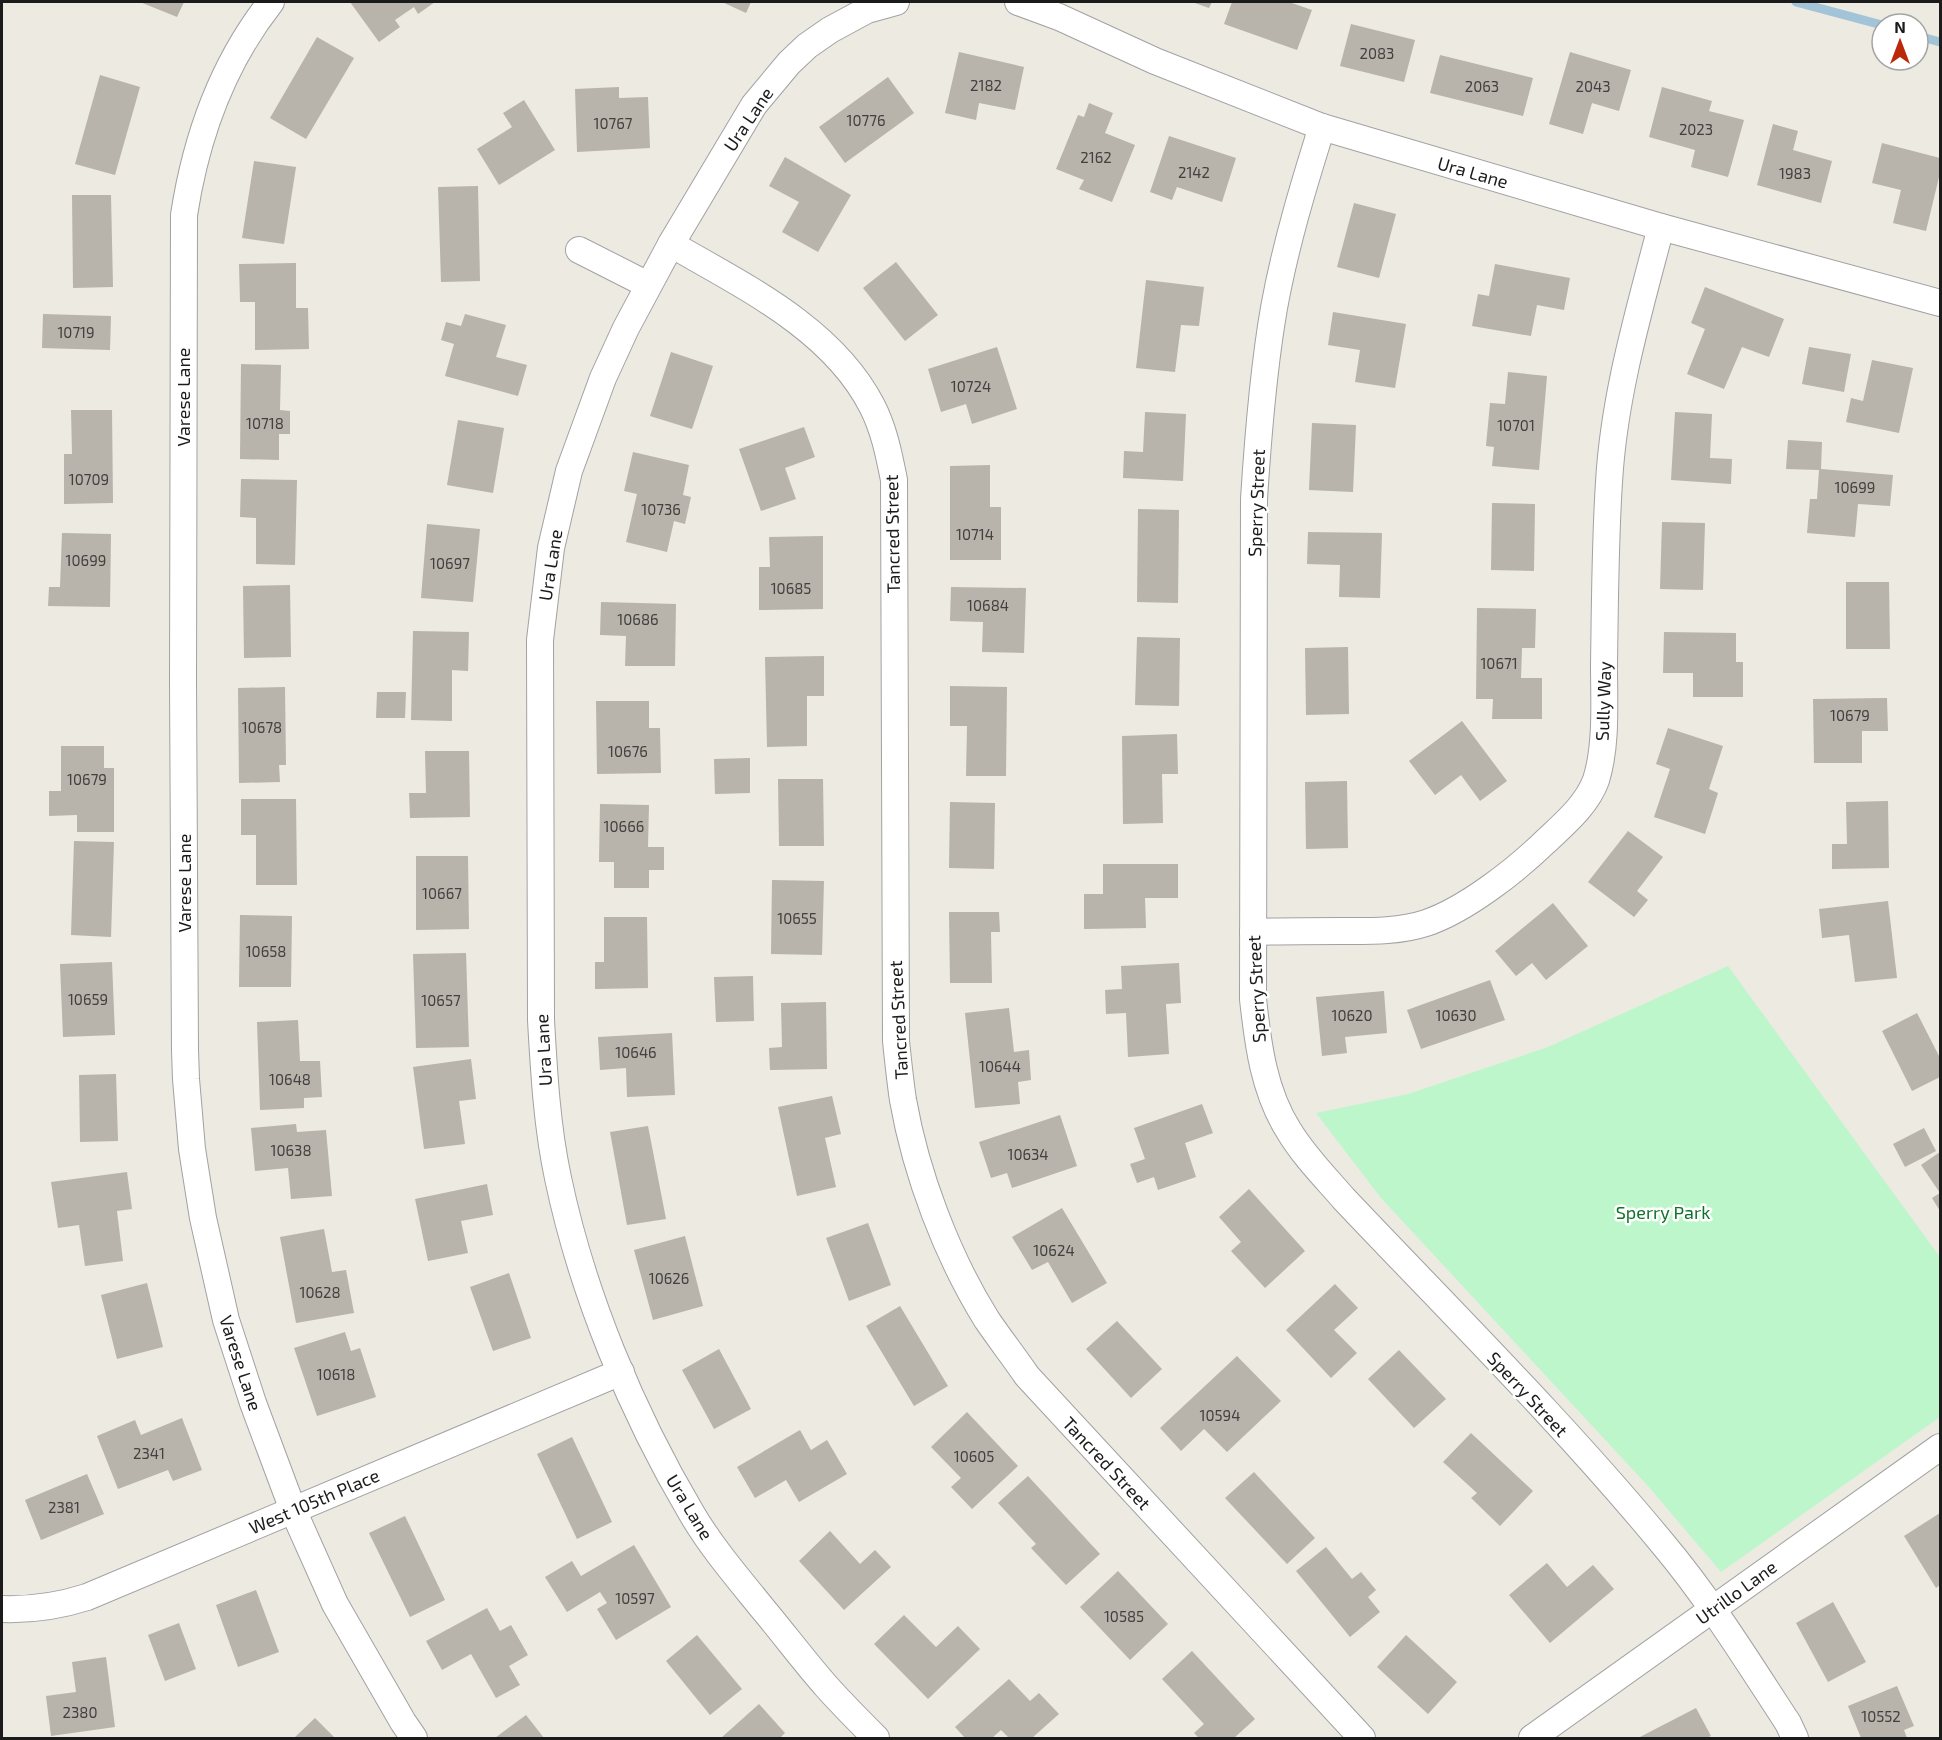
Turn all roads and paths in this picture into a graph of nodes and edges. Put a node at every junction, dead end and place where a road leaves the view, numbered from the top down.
1 (271, 2) edge
2 (896, 2) edge
3 (1018, 2) edge
4 (866, 6) edge
5 (1322, 127) junction
6 (1661, 227) junction
7 (671, 244) junction
8 (579, 250) dead end
9 (648, 285) junction
10 (1941, 303) edge
11 (1253, 932) junction
12 (621, 1372) junction
13 (1941, 1447) edge
14 (293, 1510) junction
15 (2, 1609) edge
16 (1713, 1609) junction
17 (414, 1738) edge
18 (876, 1738) edge
19 (1362, 1738) edge
20 (1533, 1738) edge
21 (1795, 1738) edge

1 - 14 street, Varese Lane
2 - 4 street, Ura Lane
3 - 5 street, Ura Lane
4 - 7 street, Ura Lane
5 - 6 street, Ura Lane
5 - 11 street, Sperry Street
6 - 10 street, Ura Lane
6 - 11 street, Sully Way
7 - 9 street, Ura Lane
7 - 19 street, Tancred Street
8 - 9 street
9 - 12 street, Ura Lane
11 - 16 street, Sperry Street
12 - 14 street, West 105th Place
12 - 18 street, Ura Lane
13 - 16 street, Utrillo Lane
14 - 15 street, West 105th Place
14 - 17 street, Varese Lane
16 - 20 street, Utrillo Lane
16 - 21 street, Sperry Street

